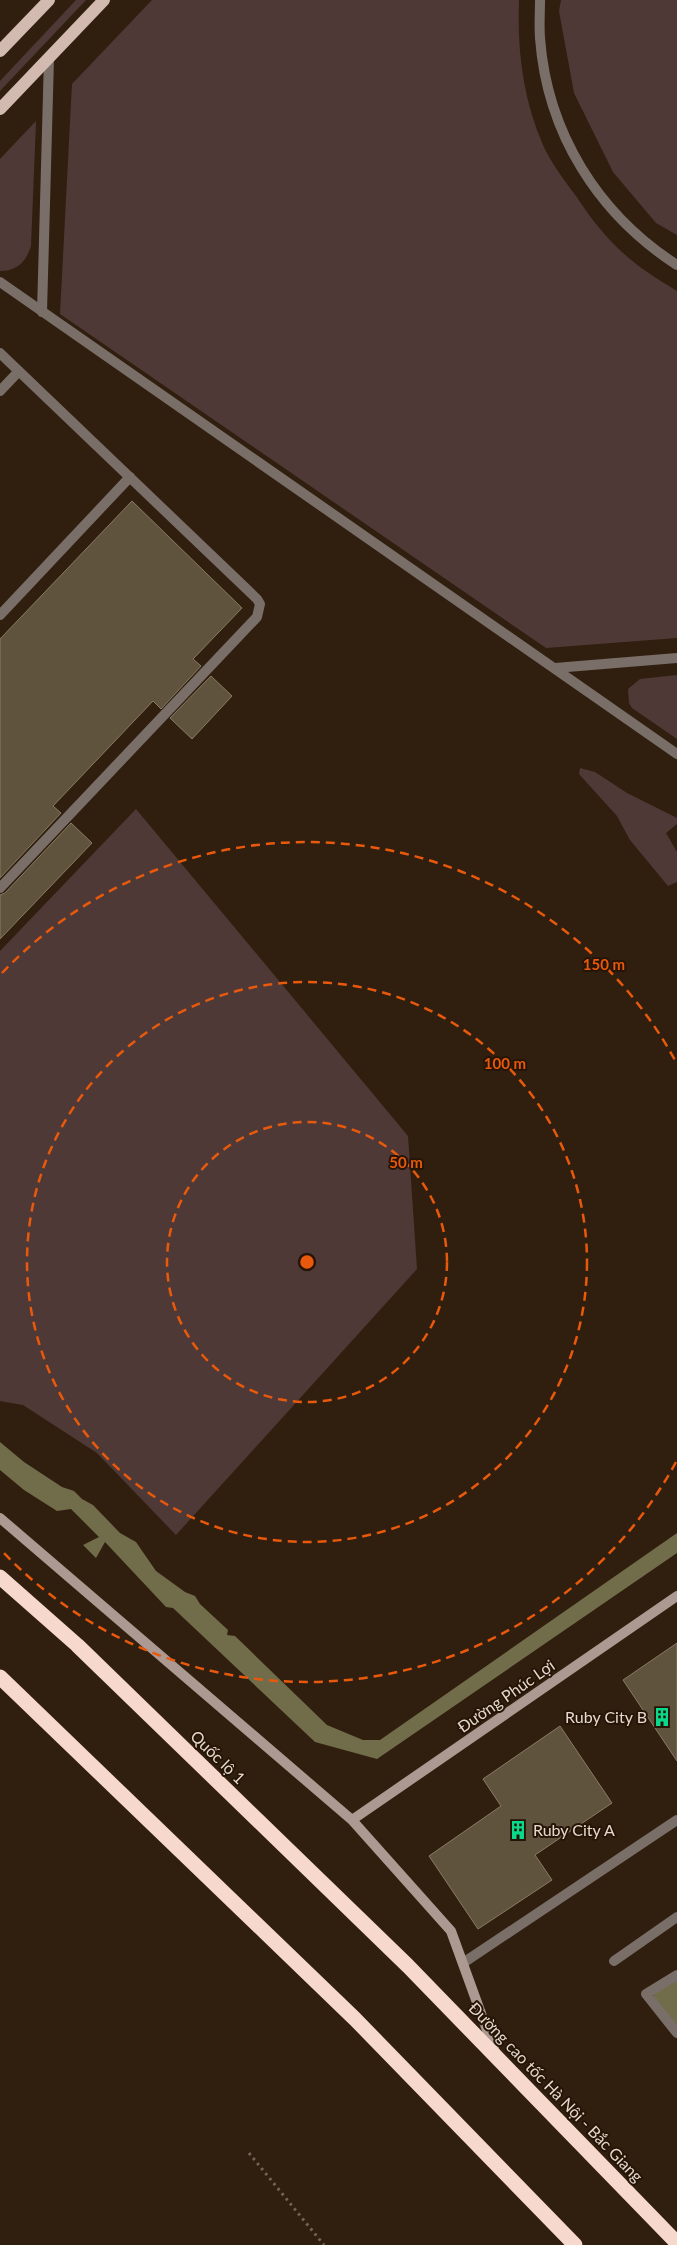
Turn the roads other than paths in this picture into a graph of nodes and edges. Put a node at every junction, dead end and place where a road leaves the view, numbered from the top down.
1 (48, 0) edge
2 (104, 0) edge
3 (540, 0) edge
4 (0, 51) edge
5 (49, 58) junction
6 (0, 109) edge
7 (677, 265) edge
8 (0, 282) edge
9 (42, 312) junction
10 (0, 353) edge
11 (19, 371) junction
12 (0, 391) edge
13 (130, 478) junction
14 (0, 615) edge
15 (677, 658) edge
16 (555, 668) junction
17 (677, 754) edge
18 (0, 888) edge
19 (0, 1518) edge
20 (0, 1577) edge
21 (677, 1596) edge
22 (3, 1682) edge
23 (352, 1820) junction
24 (677, 1820) edge
25 (677, 1917) edge
26 (614, 1961) dead end
27 (463, 1963) junction
28 (408, 1966) joint
29 (677, 1975) edge
30 (677, 2033) edge
31 (497, 2057) junction
32 (677, 2243) edge
33 (575, 2245) edge

1 - 4 main road
2 - 5 main road
3 - 7 street
5 - 6 main road
5 - 9 street
8 - 9 street
9 - 16 street
10 - 11 street
11 - 12 street
11 - 13 street
13 - 14 street
13 - 18 street
15 - 16 street
16 - 17 street
19 - 23 main road
20 - 28 highway, Quốc lộ 1
21 - 23 main road, Đường Phúc Lợi
22 - 33 highway
23 - 27 main road
24 - 27 street
25 - 26 street
27 - 31 main road
28 - 31 highway, Đường cao tốc Hà Nội - Bắc Giang
29 - 30 street
31 - 32 highway, Đường cao tốc Hà Nội - Bắc Giang

